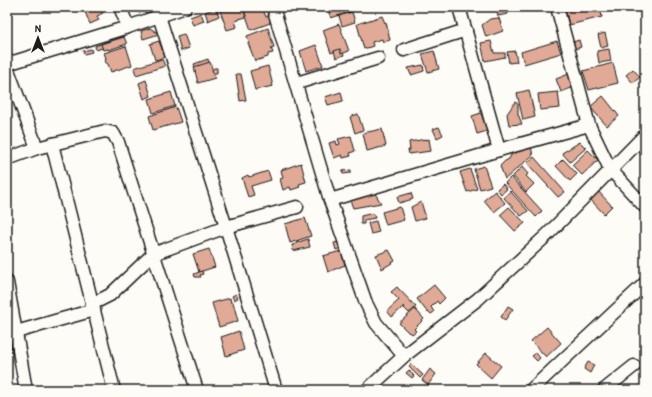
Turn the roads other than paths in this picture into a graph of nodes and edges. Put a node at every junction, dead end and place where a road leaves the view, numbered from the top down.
1 (120, 7) edge
2 (185, 7) edge
3 (273, 7) edge
4 (459, 7) edge
5 (557, 7) edge
6 (159, 16) junction
7 (128, 27) junction
8 (466, 30) junction
9 (404, 50) dead end
10 (378, 58) dead end
11 (8, 62) edge
12 (297, 83) junction
13 (589, 126) junction
14 (645, 135) edge
15 (52, 144) junction
16 (37, 148) junction
17 (499, 150) junction
18 (7, 159) edge
19 (610, 170) junction
20 (330, 200) junction
21 (297, 207) dead end
22 (645, 207) edge
23 (226, 227) junction
24 (153, 254) junction
25 (7, 282) edge
26 (645, 282) edge
27 (93, 307) junction
28 (16, 332) junction
29 (404, 356) junction
30 (634, 366) dead end
31 (26, 390) edge
32 (114, 390) edge
33 (197, 390) edge
34 (276, 390) edge
35 (367, 390) edge
36 (531, 390) edge
37 (604, 390) edge

1 - 7 street
2 - 6 street
3 - 12 street
4 - 8 street
5 - 13 street
6 - 7 street
6 - 23 street
7 - 11 street
8 - 9 street
8 - 17 street
10 - 12 street
11 - 16 street
12 - 20 street
13 - 17 street
13 - 19 street
14 - 19 street
15 - 16 street
15 - 24 street
15 - 27 street
16 - 18 street
17 - 20 street
19 - 22 street
19 - 29 street
20 - 29 street
21 - 23 street
23 - 24 street
23 - 34 street
24 - 27 street
24 - 33 street
25 - 28 street
26 - 36 street
27 - 28 street
27 - 32 street
28 - 31 street
29 - 35 street
30 - 37 street

